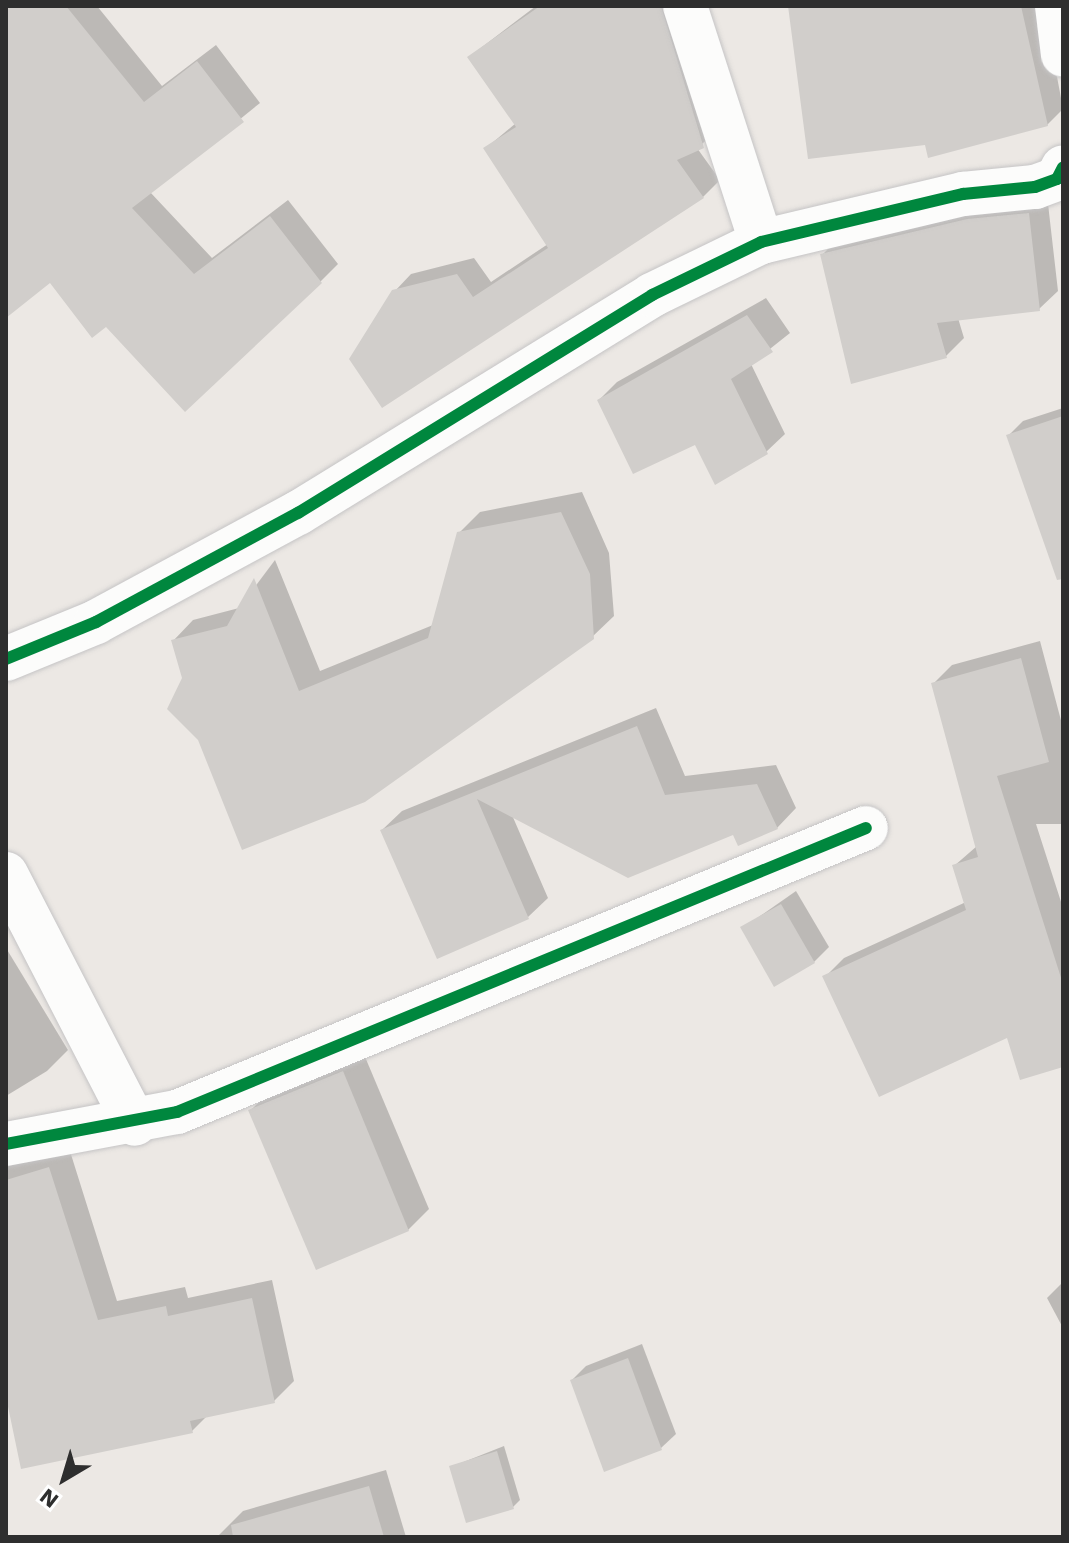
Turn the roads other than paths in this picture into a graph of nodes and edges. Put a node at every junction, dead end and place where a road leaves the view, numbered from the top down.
1 (685, 6) edge
2 (1057, 6) edge
3 (1063, 55) edge
4 (1063, 167) edge
5 (761, 242) junction
6 (6, 659) edge
7 (866, 828) dead end
8 (6, 874) edge
9 (135, 1124) junction
10 (6, 1144) edge

1 - 5 street
2 - 3 street
4 - 5 street
5 - 6 street
7 - 9 street
8 - 9 street
9 - 10 street

